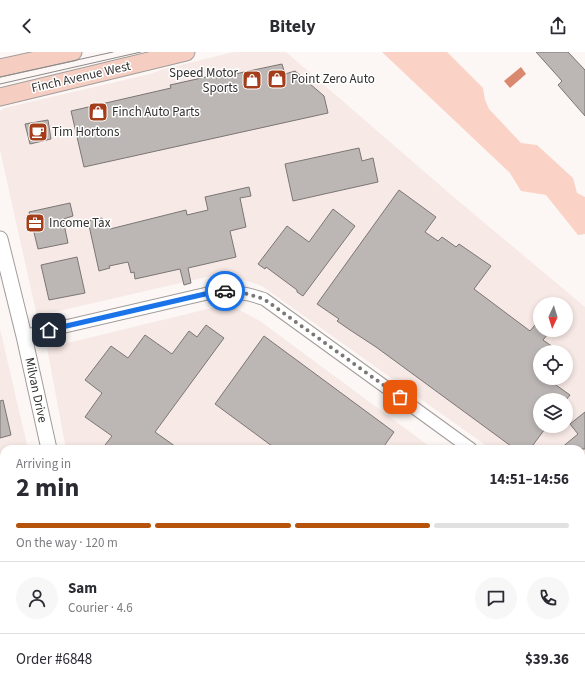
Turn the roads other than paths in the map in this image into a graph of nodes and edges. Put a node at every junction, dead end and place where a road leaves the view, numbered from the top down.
1 (73, 52) edge
2 (186, 52) edge
3 (0, 68) edge
4 (0, 97) edge
5 (0, 238) edge
6 (24, 336) junction
7 (47, 445) edge
8 (465, 445) edge

1 - 3 main road, Finch Avenue West
2 - 4 main road, Finch Avenue West
5 - 6 street, Milvan Drive
6 - 7 street, Milvan Drive
6 - 8 street

